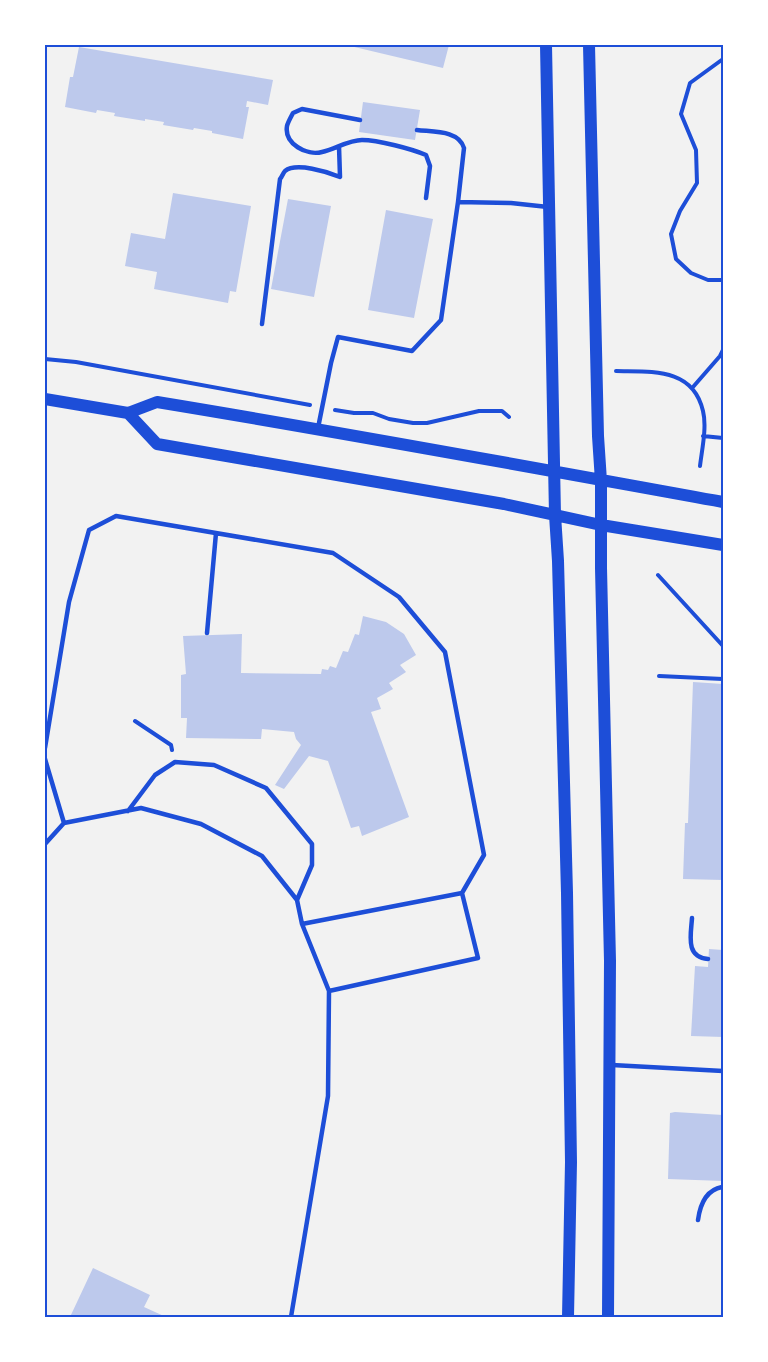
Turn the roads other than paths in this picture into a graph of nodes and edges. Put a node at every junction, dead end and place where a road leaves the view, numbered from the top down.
1 (546, 45) edge
2 (589, 45) edge
3 (360, 120) dead end
4 (417, 130) dead end
5 (339, 146) junction
6 (426, 198) dead end
7 (458, 202) junction
8 (548, 207) junction
9 (262, 324) dead end
10 (45, 399) edge
11 (128, 413) junction
12 (318, 429) junction
13 (555, 471) junction
14 (602, 481) junction
15 (723, 502) edge
16 (555, 515) junction
17 (601, 525) junction
18 (216, 533) junction
19 (723, 545) edge
20 (207, 633) dead end
21 (45, 748) edge
22 (45, 759) edge
23 (128, 811) junction
24 (64, 824) junction
25 (45, 844) edge
26 (462, 893) junction
27 (297, 900) junction
28 (692, 918) dead end
29 (302, 924) junction
30 (708, 959) dead end
31 (329, 991) junction
32 (609, 1065) junction
33 (723, 1071) edge
34 (722, 1187) edge
35 (698, 1220) dead end
36 (291, 1317) edge
37 (568, 1317) edge
38 (608, 1317) edge

1 - 8 main road
2 - 14 main road
3 - 5 lane
4 - 7 lane
5 - 6 lane
5 - 9 lane
7 - 8 lane
7 - 12 lane
8 - 13 main road
10 - 11 main road
11 - 12 main road
11 - 16 main road
12 - 13 main road
13 - 14 main road
13 - 16 main road
14 - 15 main road
14 - 17 main road
16 - 17 main road
16 - 37 main road
17 - 19 main road
17 - 32 main road
18 - 20 lane
18 - 21 lane
18 - 26 lane
22 - 24 lane
23 - 24 lane
23 - 27 lane
23 - 27 lane
24 - 25 lane
26 - 29 lane
26 - 31 lane
27 - 29 lane
28 - 30 lane
29 - 31 lane
31 - 36 lane
32 - 33 lane
32 - 38 main road
34 - 35 lane

